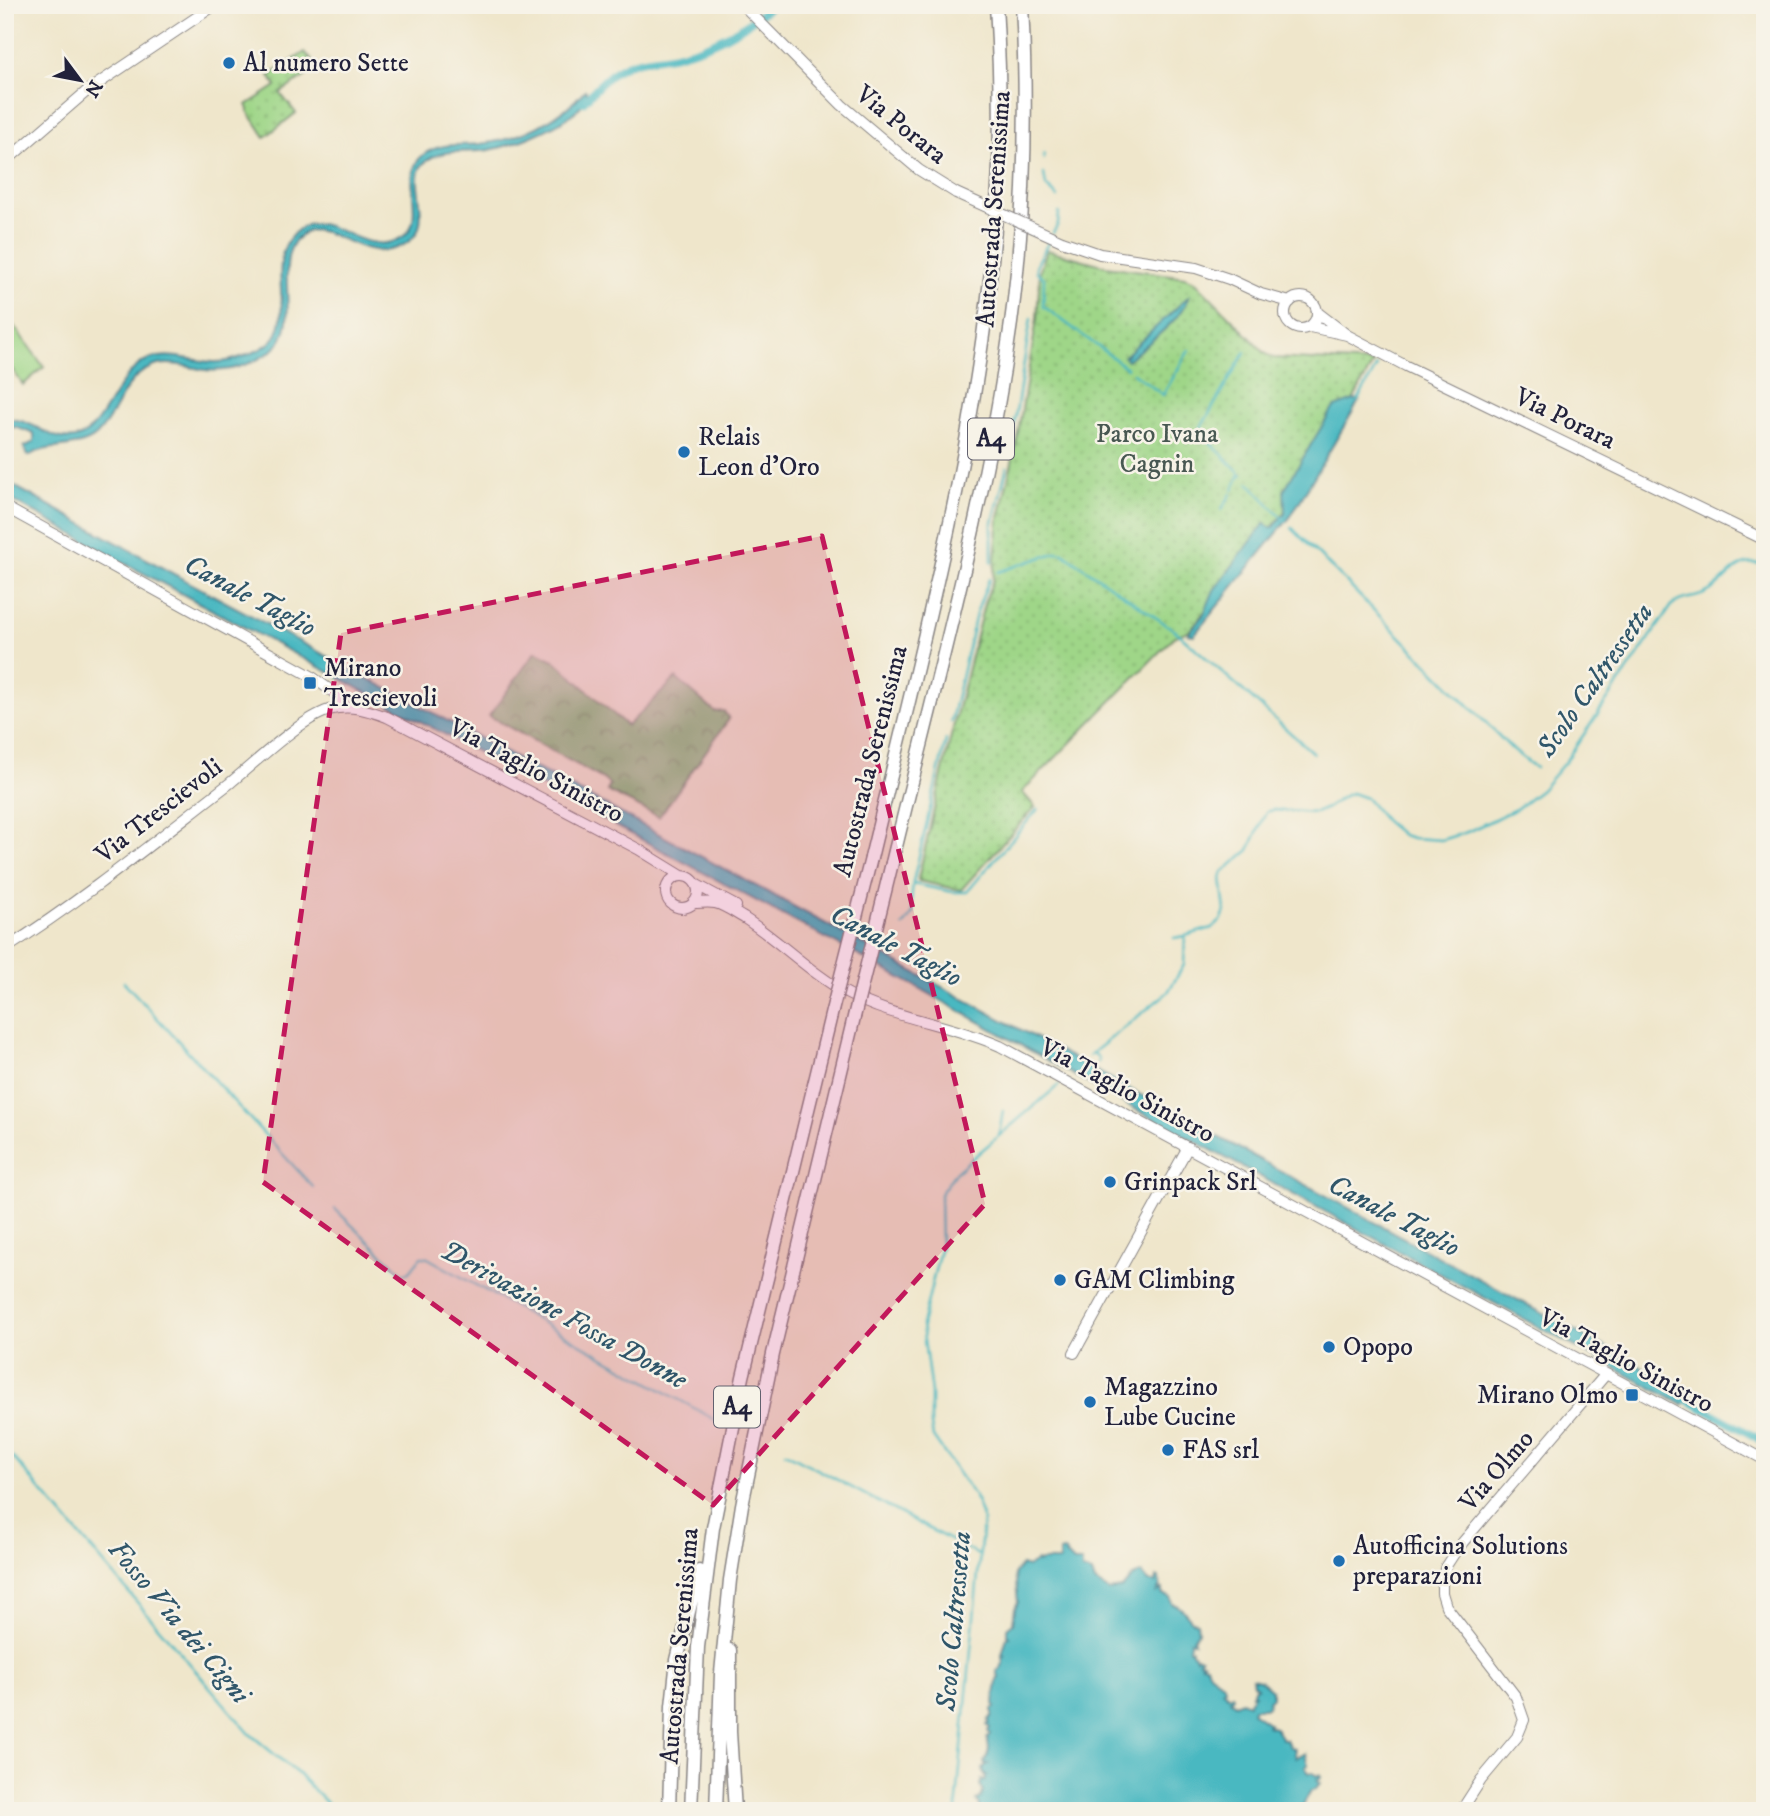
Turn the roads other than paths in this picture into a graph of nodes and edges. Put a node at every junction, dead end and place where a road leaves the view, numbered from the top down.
1 (215, 5) edge
2 (996, 5) edge
3 (1022, 5) edge
4 (744, 6) edge
5 (5, 162) edge
6 (1261, 294) junction
7 (1290, 302) junction
8 (1317, 312) junction
9 (1285, 313) junction
10 (1310, 327) junction
11 (1347, 335) junction
12 (5, 507) edge
13 (1765, 540) edge
14 (339, 708) junction
15 (650, 855) junction
16 (682, 876) junction
17 (697, 885) junction
18 (667, 886) junction
19 (694, 903) junction
20 (763, 930) junction
21 (5, 949) edge
22 (1188, 1147) junction
23 (1074, 1353) dead end
24 (1606, 1374) junction
25 (743, 1377) junction
26 (1765, 1460) edge
27 (742, 1505) junction
28 (669, 1811) edge
29 (691, 1811) edge
30 (716, 1811) edge
31 (735, 1811) edge
32 (1461, 1811) edge

1 - 5 main road
2 - 25 highway, Autostrada Serenissima / A4, bridge
3 - 27 highway, Autostrada Serenissima / A4, bridge
4 - 6 main road, Via Porara, bridge
6 - 7 main road, Via Porara
6 - 9 main road, Via Porara
7 - 8 main road, Via Porara
7 - 9 main road
8 - 10 main road
8 - 11 main road, Via Porara
9 - 10 main road, Via Porara
10 - 11 main road, Via Porara
11 - 13 main road, Via Porara
12 - 14 main road
14 - 15 main road, Via Taglio Sinistro
14 - 21 main road, Via Trescievoli
15 - 16 main road, Via Taglio Sinistro
15 - 18 main road
16 - 17 main road
16 - 18 main road
17 - 19 main road
17 - 20 main road, Via Taglio Sinistro
18 - 19 main road
19 - 20 main road, Via Taglio Sinistro
20 - 22 main road, Via Taglio Sinistro
22 - 23 main road
22 - 24 main road, Via Taglio Sinistro
24 - 26 main road, Via Taglio Sinistro
24 - 32 main road, Via Olmo
25 - 28 highway
25 - 29 highway, Autostrada Serenissima / A4
27 - 30 highway, Autostrada Serenissima / A4
27 - 31 highway

